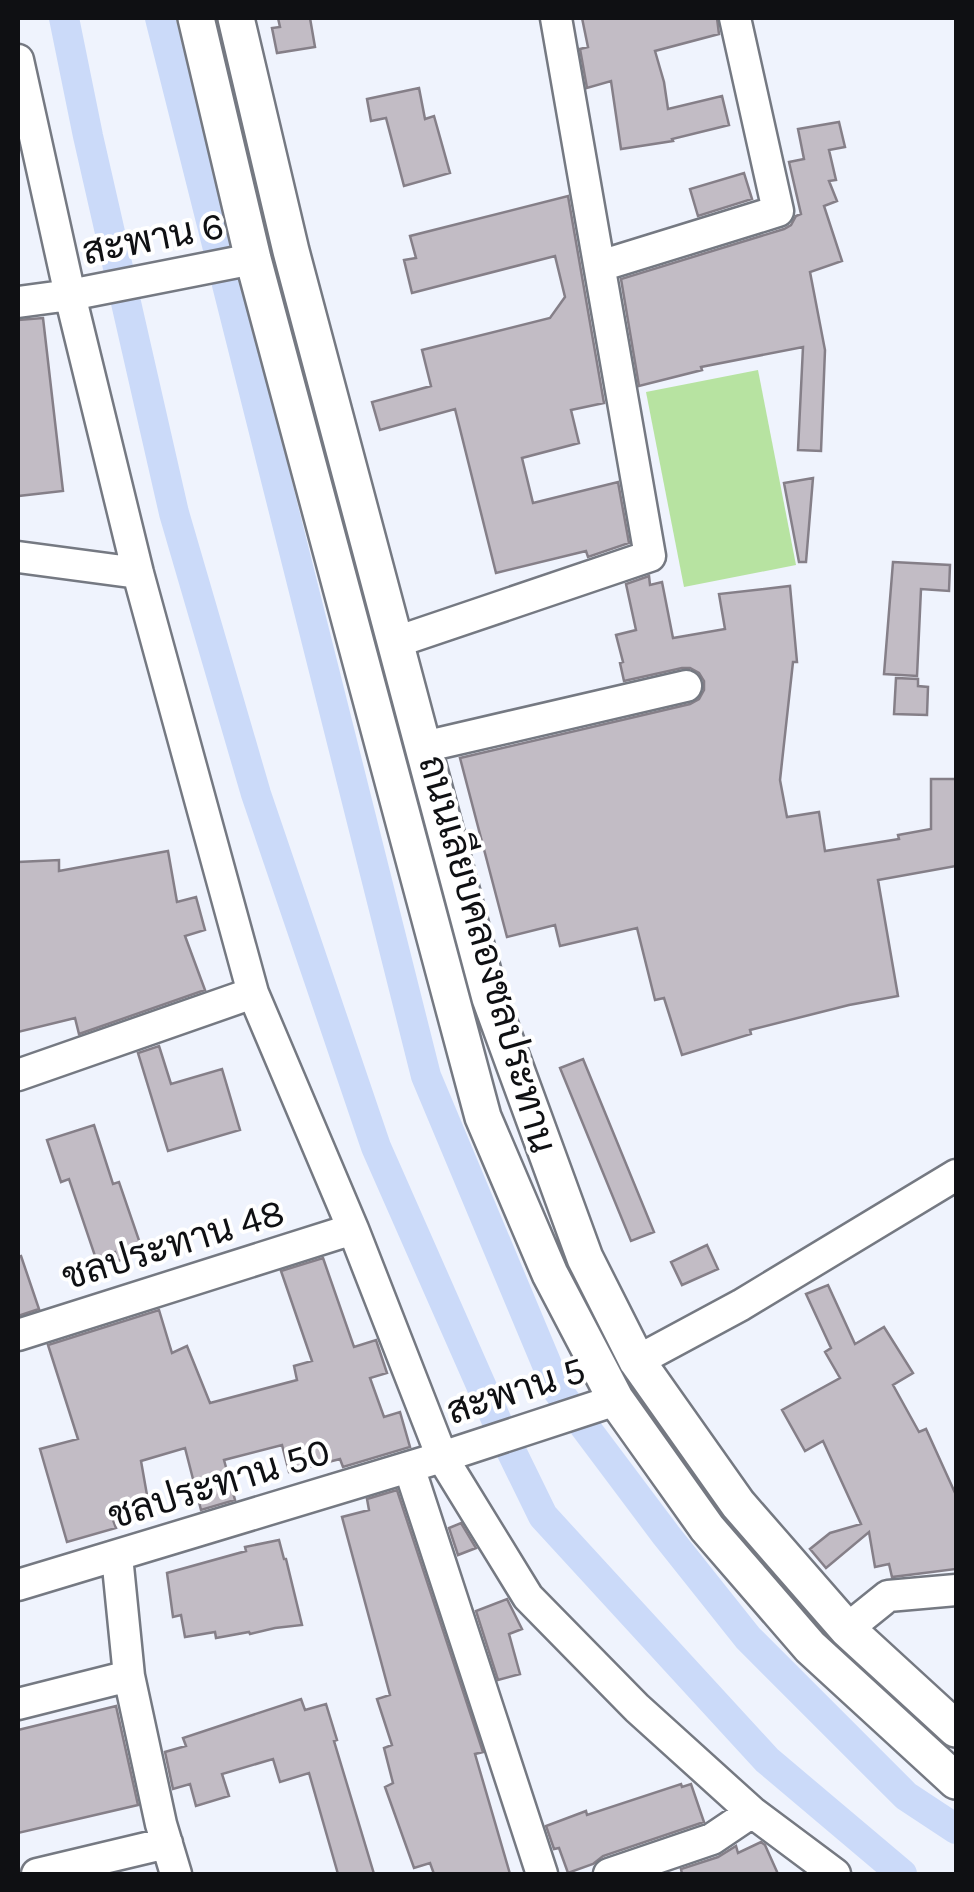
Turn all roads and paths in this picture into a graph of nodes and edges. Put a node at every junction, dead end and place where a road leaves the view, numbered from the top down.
1 (196, 18) edge
2 (236, 18) edge
3 (556, 18) edge
4 (735, 18) edge
5 (18, 60) edge
6 (291, 251) junction
7 (253, 259) junction
8 (600, 266) junction
9 (70, 295) junction
10 (18, 302) edge
11 (18, 557) edge
12 (138, 574) junction
13 (396, 642) junction
14 (686, 686) dead end
15 (423, 747) junction
16 (253, 993) junction
17 (18, 1075) edge
18 (956, 1175) edge
19 (353, 1230) junction
20 (18, 1335) edge
21 (637, 1361) junction
22 (616, 1400) junction
23 (442, 1457) junction
24 (409, 1467) junction
25 (117, 1556) junction
26 (18, 1585) edge
27 (956, 1590) edge
28 (847, 1629) junction
29 (129, 1676) junction
30 (18, 1704) edge
31 (956, 1729) edge
32 (956, 1781) edge
33 (752, 1812) junction
34 (167, 1843) junction
35 (38, 1874) edge
36 (176, 1874) edge
37 (542, 1874) edge
38 (609, 1874) edge
39 (835, 1874) edge

1 - 7 street, ถนนเลียบคลองชลประทาน
2 - 6 street, ถนนเลียบคลองชลประทาน
3 - 8 street
4 - 8 street
5 - 9 street
6 - 7 street
6 - 13 street, ถนนเลียบคลองชลประทาน
7 - 9 street, สะพาน 6
7 - 22 street, ถนนเลียบคลองชลประทาน
8 - 13 street
9 - 10 street, สะพาน 6
9 - 12 street
11 - 12 street
12 - 16 street
13 - 15 street, ถนนเลียบคลองชลประทาน
14 - 15 street
15 - 21 street, ถนนเลียบคลองชลประทาน
16 - 17 street
16 - 19 street
18 - 21 street
19 - 20 street, ชลประทาน 48
19 - 23 street
21 - 28 street, ถนนเลียบคลองชลประทาน
22 - 23 street, สะพาน 5
22 - 32 street, ถนนเลียบคลองชลประทาน
23 - 24 street, ชลประทาน 50
23 - 33 street
24 - 25 street, ชลประทาน 50
24 - 37 street
25 - 26 street, ชลประทาน 50
25 - 29 street
27 - 28 street
28 - 31 street, ถนนเลียบคลองชลประทาน
29 - 30 street
29 - 34 street
33 - 38 street
33 - 39 street
34 - 35 street
34 - 36 street

